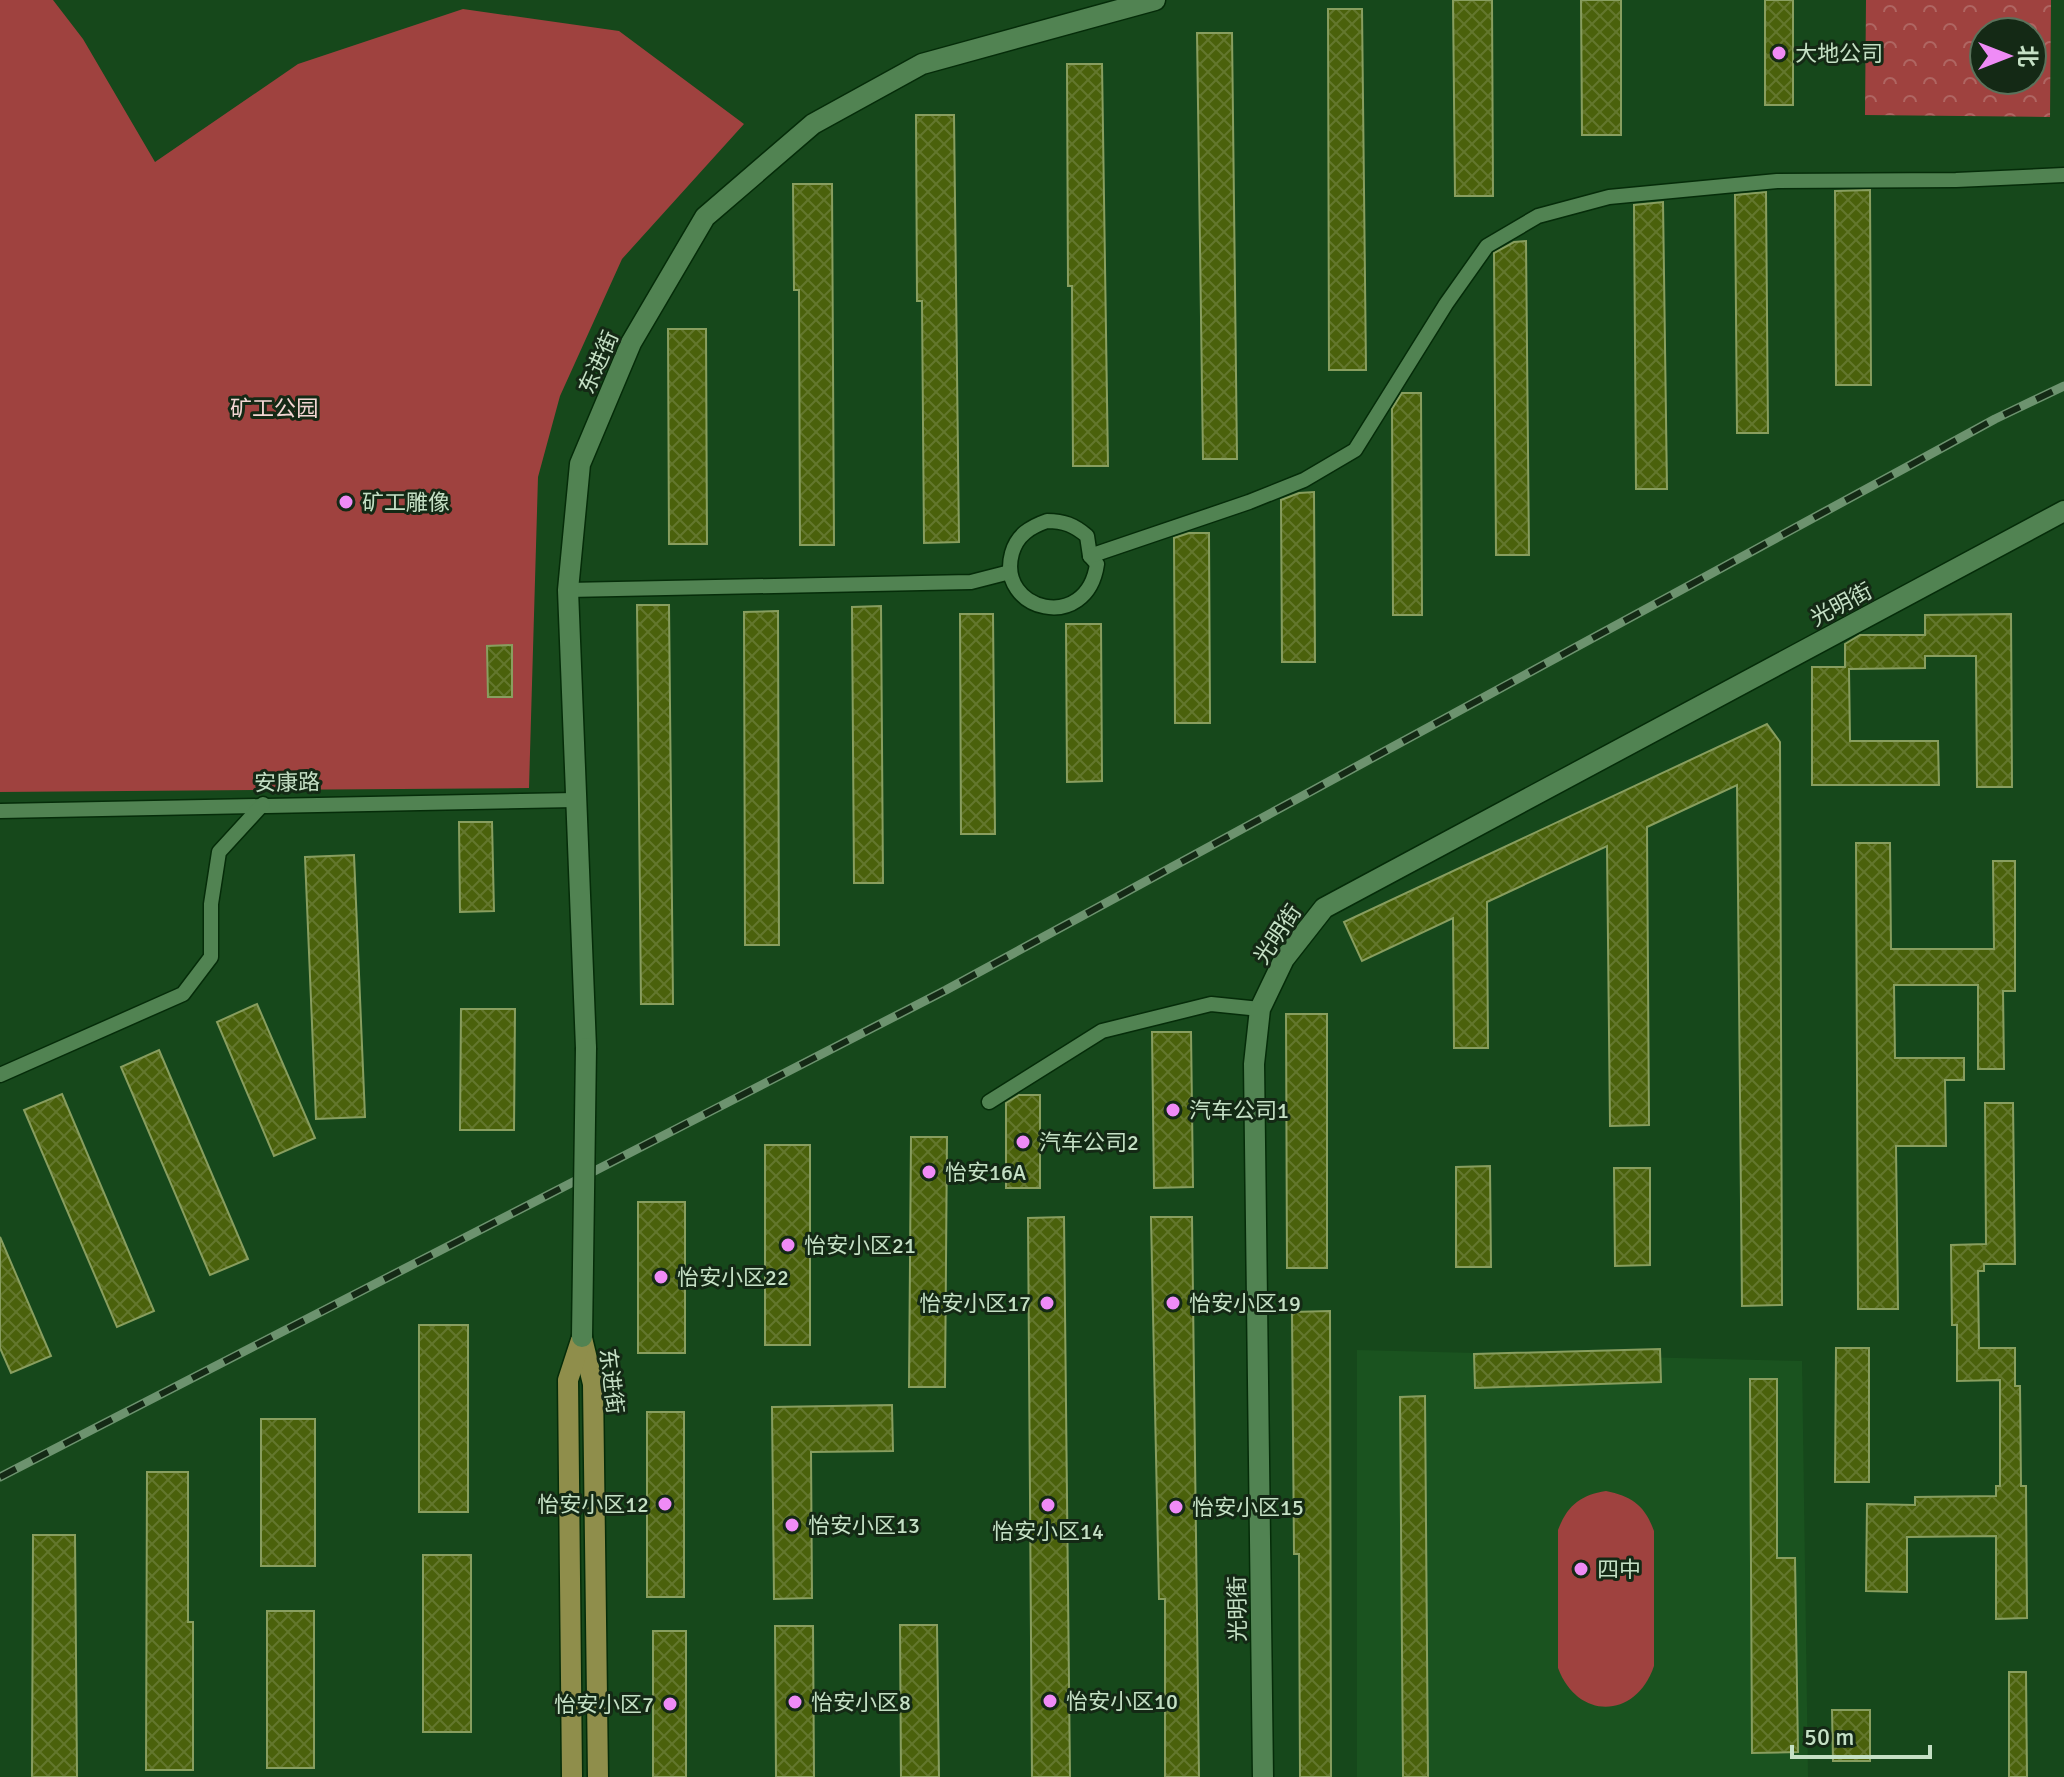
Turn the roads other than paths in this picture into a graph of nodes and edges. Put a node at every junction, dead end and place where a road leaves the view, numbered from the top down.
1 (1155, 0) edge
2 (2064, 175) edge
3 (2064, 511) edge
4 (1090, 556) junction
5 (1010, 572) junction
6 (568, 590) junction
7 (575, 800) junction
8 (263, 804) junction
9 (0, 811) edge
10 (1260, 1009) junction
11 (0, 1075) edge
12 (989, 1102) dead end
13 (582, 1337) junction
14 (572, 1777) edge
15 (598, 1777) edge
16 (1263, 1777) edge

1 - 6 main road, 东进街
2 - 4 street
3 - 10 main road, 光明街
4 - 5 street
4 - 5 street
5 - 6 street
6 - 7 main road, 东进街
7 - 8 street, 安康路
7 - 13 main road, 东进街, bridge
8 - 9 street, 安康路
8 - 11 street
10 - 12 street
10 - 16 main road, 光明街
13 - 14 main road, 东进街
13 - 15 main road, 东进街

